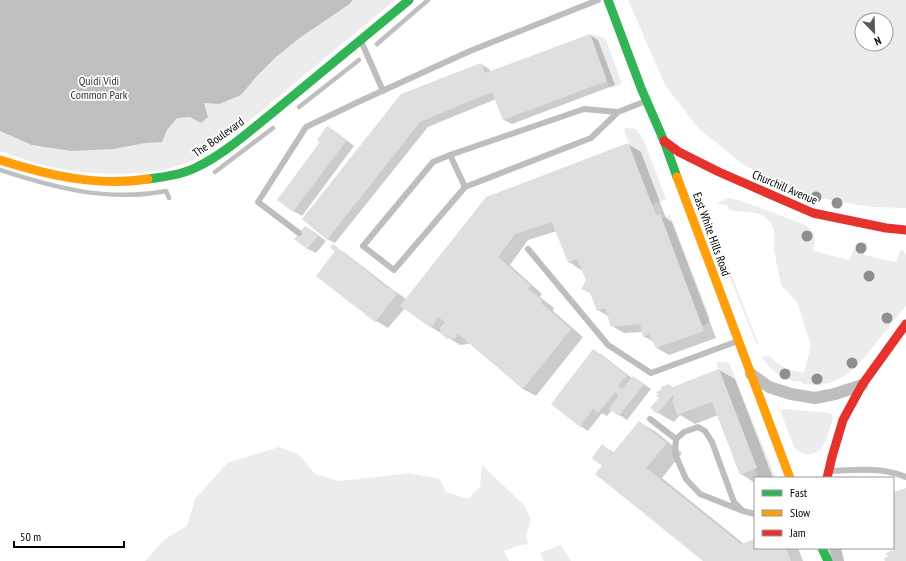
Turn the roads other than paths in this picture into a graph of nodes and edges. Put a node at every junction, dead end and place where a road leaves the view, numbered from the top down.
1 (409, 0) edge
2 (598, 0) edge
3 (608, 0) edge
4 (361, 40) junction
5 (383, 91) junction
6 (647, 101) junction
7 (618, 112) junction
8 (664, 141) junction
9 (450, 155) junction
10 (0, 160) edge
11 (465, 187) junction
12 (886, 228) junction
13 (906, 230) edge
14 (299, 233) dead end
15 (906, 238) edge
16 (528, 249) dead end
17 (906, 324) edge
18 (738, 341) junction
19 (751, 374) junction
20 (862, 385) junction
21 (650, 419) dead end
22 (676, 439) junction
23 (828, 474) edge
24 (790, 477) edge
25 (906, 477) edge
26 (743, 511) junction
27 (754, 514) edge
28 (823, 549) edge
29 (835, 549) edge
30 (829, 561) edge

1 - 4 street, The Boulevard
2 - 5 lane
3 - 6 street, East White Hills Road
4 - 5 lane
4 - 10 street, The Boulevard
5 - 14 lane
6 - 7 lane
6 - 8 street, East White Hills Road
7 - 9 lane
7 - 11 lane
8 - 12 street, Churchill Avenue
8 - 18 street, East White Hills Road
9 - 11 lane
9 - 11 lane
12 - 13 street, Churchill Avenue
12 - 15 street
16 - 18 lane
17 - 20 street
18 - 19 street, East White Hills Road
19 - 20 street
19 - 24 street, East White Hills Road
20 - 23 street
21 - 22 lane
22 - 26 lane
22 - 26 lane
23 - 25 lane
26 - 27 lane
28 - 30 street
29 - 30 street

